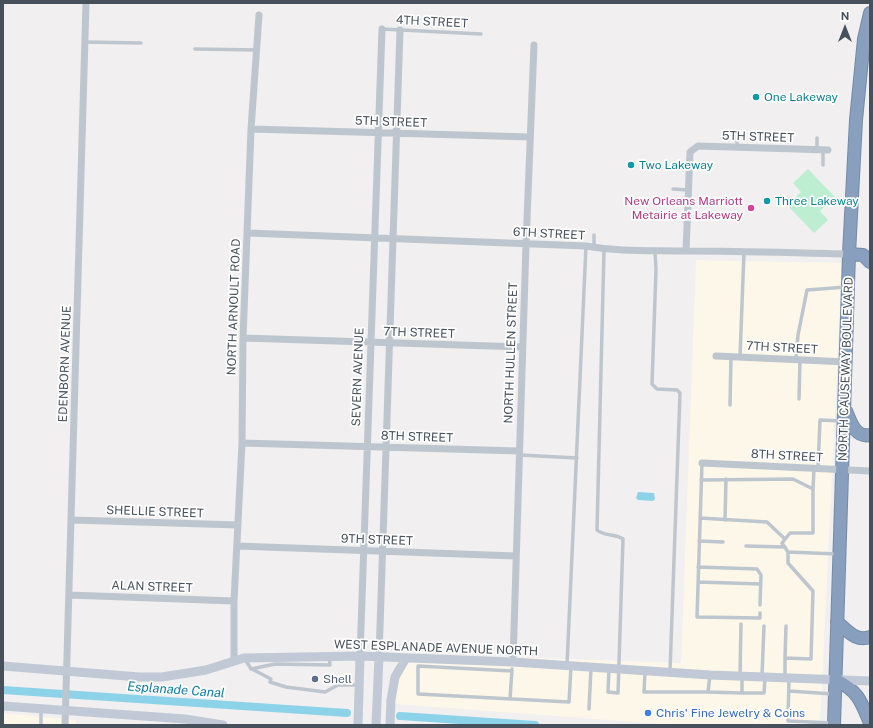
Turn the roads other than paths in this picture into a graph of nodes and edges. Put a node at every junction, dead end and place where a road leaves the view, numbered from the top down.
1 (86, 3) edge
2 (870, 13) edge
3 (259, 15) dead end
4 (382, 29) joint
5 (400, 30) junction
6 (481, 34) dead end
7 (85, 42) junction
8 (141, 43) dead end
9 (534, 45) dead end
10 (195, 50) dead end
11 (257, 50) junction
12 (251, 129) junction
13 (737, 131) dead end
14 (378, 133) junction
15 (397, 134) junction
16 (530, 137) junction
17 (817, 138) dead end
18 (737, 147) junction
19 (822, 150) junction
20 (823, 165) dead end
21 (673, 189) dead end
22 (688, 190) junction
23 (248, 233) junction
24 (594, 235) dead end
25 (375, 238) junction
26 (393, 239) junction
27 (526, 244) junction
28 (586, 246) junction
29 (594, 248) junction
30 (604, 250) junction
31 (686, 251) junction
32 (654, 252) junction
33 (744, 252) junction
34 (849, 254) junction
35 (870, 262) edge
36 (849, 287) junction
37 (243, 338) junction
38 (371, 342) junction
39 (389, 343) junction
40 (522, 347) junction
41 (716, 356) dead end
42 (731, 356) junction
43 (740, 357) junction
44 (798, 359) junction
45 (847, 362) junction
46 (799, 399) dead end
47 (730, 405) dead end
48 (845, 408) junction
49 (844, 421) junction
50 (870, 435) edge
51 (242, 443) junction
52 (368, 446) junction
53 (386, 447) junction
54 (519, 453) junction
55 (577, 458) junction
56 (702, 463) joint
57 (816, 469) junction
58 (843, 470) junction
59 (870, 472) edge
60 (726, 478) junction
61 (701, 480) junction
62 (813, 489) junction
63 (700, 518) junction
64 (72, 520) junction
65 (725, 520) junction
66 (238, 526) junction
67 (785, 539) junction
68 (699, 541) junction
69 (724, 542) dead end
70 (237, 546) junction
71 (746, 546) dead end
72 (785, 547) junction
73 (364, 551) junction
74 (382, 552) junction
75 (788, 552) junction
76 (839, 554) junction
77 (516, 556) junction
78 (698, 567) junction
79 (698, 582) junction
80 (761, 584) junction
81 (69, 595) junction
82 (234, 601) junction
83 (760, 605) dead end
84 (760, 613) dead end
85 (837, 622) junction
86 (741, 624) dead end
87 (764, 626) dead end
88 (786, 626) dead end
89 (870, 637) edge
90 (360, 656) junction
91 (379, 657) junction
92 (244, 658) junction
93 (406, 658) junction
94 (786, 658) junction
95 (234, 660) junction
96 (275, 660) junction
97 (462, 664) junction
98 (3, 666) edge
99 (513, 666) junction
100 (569, 666) junction
101 (591, 667) junction
102 (609, 668) junction
103 (252, 669) junction
104 (620, 669) junction
105 (645, 671) junction
106 (670, 672) junction
107 (68, 675) junction
108 (710, 675) junction
109 (741, 676) junction
110 (763, 677) junction
111 (787, 678) junction
112 (836, 680) junction
113 (870, 681) edge
114 (359, 686) junction
115 (789, 691) junction
116 (708, 692) junction
117 (742, 693) junction
118 (835, 694) junction
119 (510, 699) junction
120 (3, 706) edge
121 (41, 709) junction
122 (588, 709) dead end
123 (66, 711) junction
124 (870, 723) edge
125 (834, 724) edge
126 (41, 725) edge
127 (65, 725) edge
128 (224, 725) edge
129 (358, 725) edge
130 (376, 725) edge
131 (390, 725) edge

1 - 7 street, EDENBORN AVENUE
2 - 34 highway, NORTH CAUSEWAY BOULEVARD
3 - 11 street, NORTH ARNOULT ROAD
4 - 5 lane, 4TH STREET
4 - 14 street, SEVERN AVENUE
5 - 6 lane, 4TH STREET
5 - 15 street
7 - 8 lane
7 - 64 street, EDENBORN AVENUE
9 - 16 street, NORTH HULLEN STREET
10 - 11 lane
11 - 12 street, NORTH ARNOULT ROAD
12 - 14 street, 5TH STREET
12 - 23 street, NORTH ARNOULT ROAD
13 - 18 lane
14 - 15 street, 5TH STREET
14 - 25 street, SEVERN AVENUE
15 - 16 street, 5TH STREET
15 - 26 street
16 - 27 street, NORTH HULLEN STREET
17 - 19 lane
18 - 19 street, 5TH STREET
18 - 22 street, 5TH STREET
19 - 20 lane
21 - 22 lane
22 - 31 street
23 - 25 street, 6TH STREET
23 - 37 street, NORTH ARNOULT ROAD
24 - 29 lane
25 - 26 street, 6TH STREET
25 - 38 street, SEVERN AVENUE
26 - 27 street, 6TH STREET
26 - 39 street
27 - 28 street, 6TH STREET
27 - 40 street, NORTH HULLEN STREET
28 - 29 street, 6TH STREET
28 - 55 lane
29 - 30 street, 6TH STREET
30 - 32 street, 6TH STREET
30 - 104 lane
31 - 32 street, 6TH STREET
31 - 33 street, 6TH STREET
32 - 106 lane
33 - 34 street, 6TH STREET
33 - 43 lane
34 - 35 highway
34 - 36 highway, NORTH CAUSEWAY BOULEVARD
36 - 44 lane
36 - 45 highway, NORTH CAUSEWAY BOULEVARD
37 - 38 street, 7TH STREET
37 - 51 street, NORTH ARNOULT ROAD
38 - 39 street, 7TH STREET
38 - 52 street, SEVERN AVENUE
39 - 40 street, 7TH STREET
39 - 53 street
40 - 54 street, NORTH HULLEN STREET
41 - 42 street, 7TH STREET
42 - 43 street, 7TH STREET
42 - 47 lane
43 - 44 street, 7TH STREET
44 - 45 street, 7TH STREET
44 - 46 lane
45 - 48 highway, NORTH CAUSEWAY BOULEVARD
48 - 49 highway, NORTH CAUSEWAY BOULEVARD
48 - 50 highway
49 - 57 lane
49 - 58 highway, NORTH CAUSEWAY BOULEVARD
51 - 52 street, 8TH STREET
51 - 66 street, NORTH ARNOULT ROAD
52 - 53 street, 8TH STREET
52 - 73 street, SEVERN AVENUE
53 - 54 street, 8TH STREET
53 - 74 street
54 - 55 lane
54 - 77 street, NORTH HULLEN STREET
55 - 100 lane
56 - 57 street, 8TH STREET
56 - 61 lane
57 - 58 street, 8TH STREET
57 - 62 lane
58 - 59 street, 8TH STREET
58 - 76 highway, NORTH CAUSEWAY BOULEVARD
60 - 61 lane
60 - 62 lane
60 - 65 lane
61 - 63 lane
62 - 67 lane
63 - 65 lane
63 - 68 lane
64 - 66 street, SHELLIE STREET
64 - 81 street, EDENBORN AVENUE
65 - 67 lane
66 - 70 street, NORTH ARNOULT ROAD
67 - 72 lane
68 - 69 lane
68 - 78 lane
70 - 73 street, 9TH STREET
70 - 82 street, NORTH ARNOULT ROAD
71 - 72 lane
72 - 75 lane
73 - 74 street, 9TH STREET
73 - 90 street, SEVERN AVENUE
74 - 77 street, 9TH STREET
74 - 91 street
75 - 76 lane
75 - 94 lane
76 - 85 highway, NORTH CAUSEWAY BOULEVARD
77 - 99 street, NORTH HULLEN STREET
78 - 79 lane
78 - 80 lane
79 - 80 lane
79 - 84 lane
80 - 83 lane
81 - 82 street, ALAN STREET
81 - 107 street, EDENBORN AVENUE
82 - 95 street, NORTH ARNOULT ROAD
85 - 89 highway
85 - 112 highway, NORTH CAUSEWAY BOULEVARD
86 - 109 lane
87 - 110 lane
88 - 94 lane
90 - 91 main road, WEST ESPLANADE AVENUE NORTH
90 - 96 main road, WEST ESPLANADE AVENUE NORTH
90 - 114 main road, SEVERN AVENUE
91 - 93 main road, WEST ESPLANADE AVENUE NORTH
91 - 130 main road
92 - 95 main road, WEST ESPLANADE AVENUE NORTH
92 - 96 main road, WEST ESPLANADE AVENUE NORTH
92 - 103 lane
93 - 97 main road, WEST ESPLANADE AVENUE NORTH
93 - 131 main road
94 - 111 lane
95 - 107 main road, WEST ESPLANADE AVENUE NORTH
96 - 103 lane
97 - 99 main road, WEST ESPLANADE AVENUE NORTH
97 - 119 lane
98 - 107 main road, WEST ESPLANADE AVENUE NORTH
99 - 100 main road, WEST ESPLANADE AVENUE NORTH
99 - 119 lane
100 - 101 main road, WEST ESPLANADE AVENUE NORTH
100 - 119 lane
101 - 102 main road, WEST ESPLANADE AVENUE NORTH
101 - 122 lane
102 - 104 main road, WEST ESPLANADE AVENUE NORTH
102 - 104 lane
103 - 114 lane
104 - 105 main road, WEST ESPLANADE AVENUE NORTH
105 - 106 main road, WEST ESPLANADE AVENUE NORTH
105 - 116 lane
106 - 108 main road, WEST ESPLANADE AVENUE NORTH
107 - 123 street, EDENBORN AVENUE
108 - 109 main road, WEST ESPLANADE AVENUE NORTH
108 - 116 lane
109 - 110 main road, WEST ESPLANADE AVENUE NORTH
109 - 117 lane
110 - 111 main road, WEST ESPLANADE AVENUE NORTH
110 - 117 lane
111 - 112 main road, WEST ESPLANADE AVENUE NORTH
111 - 115 lane
112 - 113 main road, WEST ESPLANADE AVENUE NORTH
112 - 118 highway, NORTH CAUSEWAY BOULEVARD
112 - 124 highway
114 - 129 main road, SEVERN AVENUE
115 - 118 lane
115 - 125 lane
116 - 117 lane
118 - 125 highway, NORTH CAUSEWAY BOULEVARD
120 - 121 main road
121 - 123 main road
121 - 126 lane
123 - 127 street, EDENBORN AVENUE
123 - 128 main road

